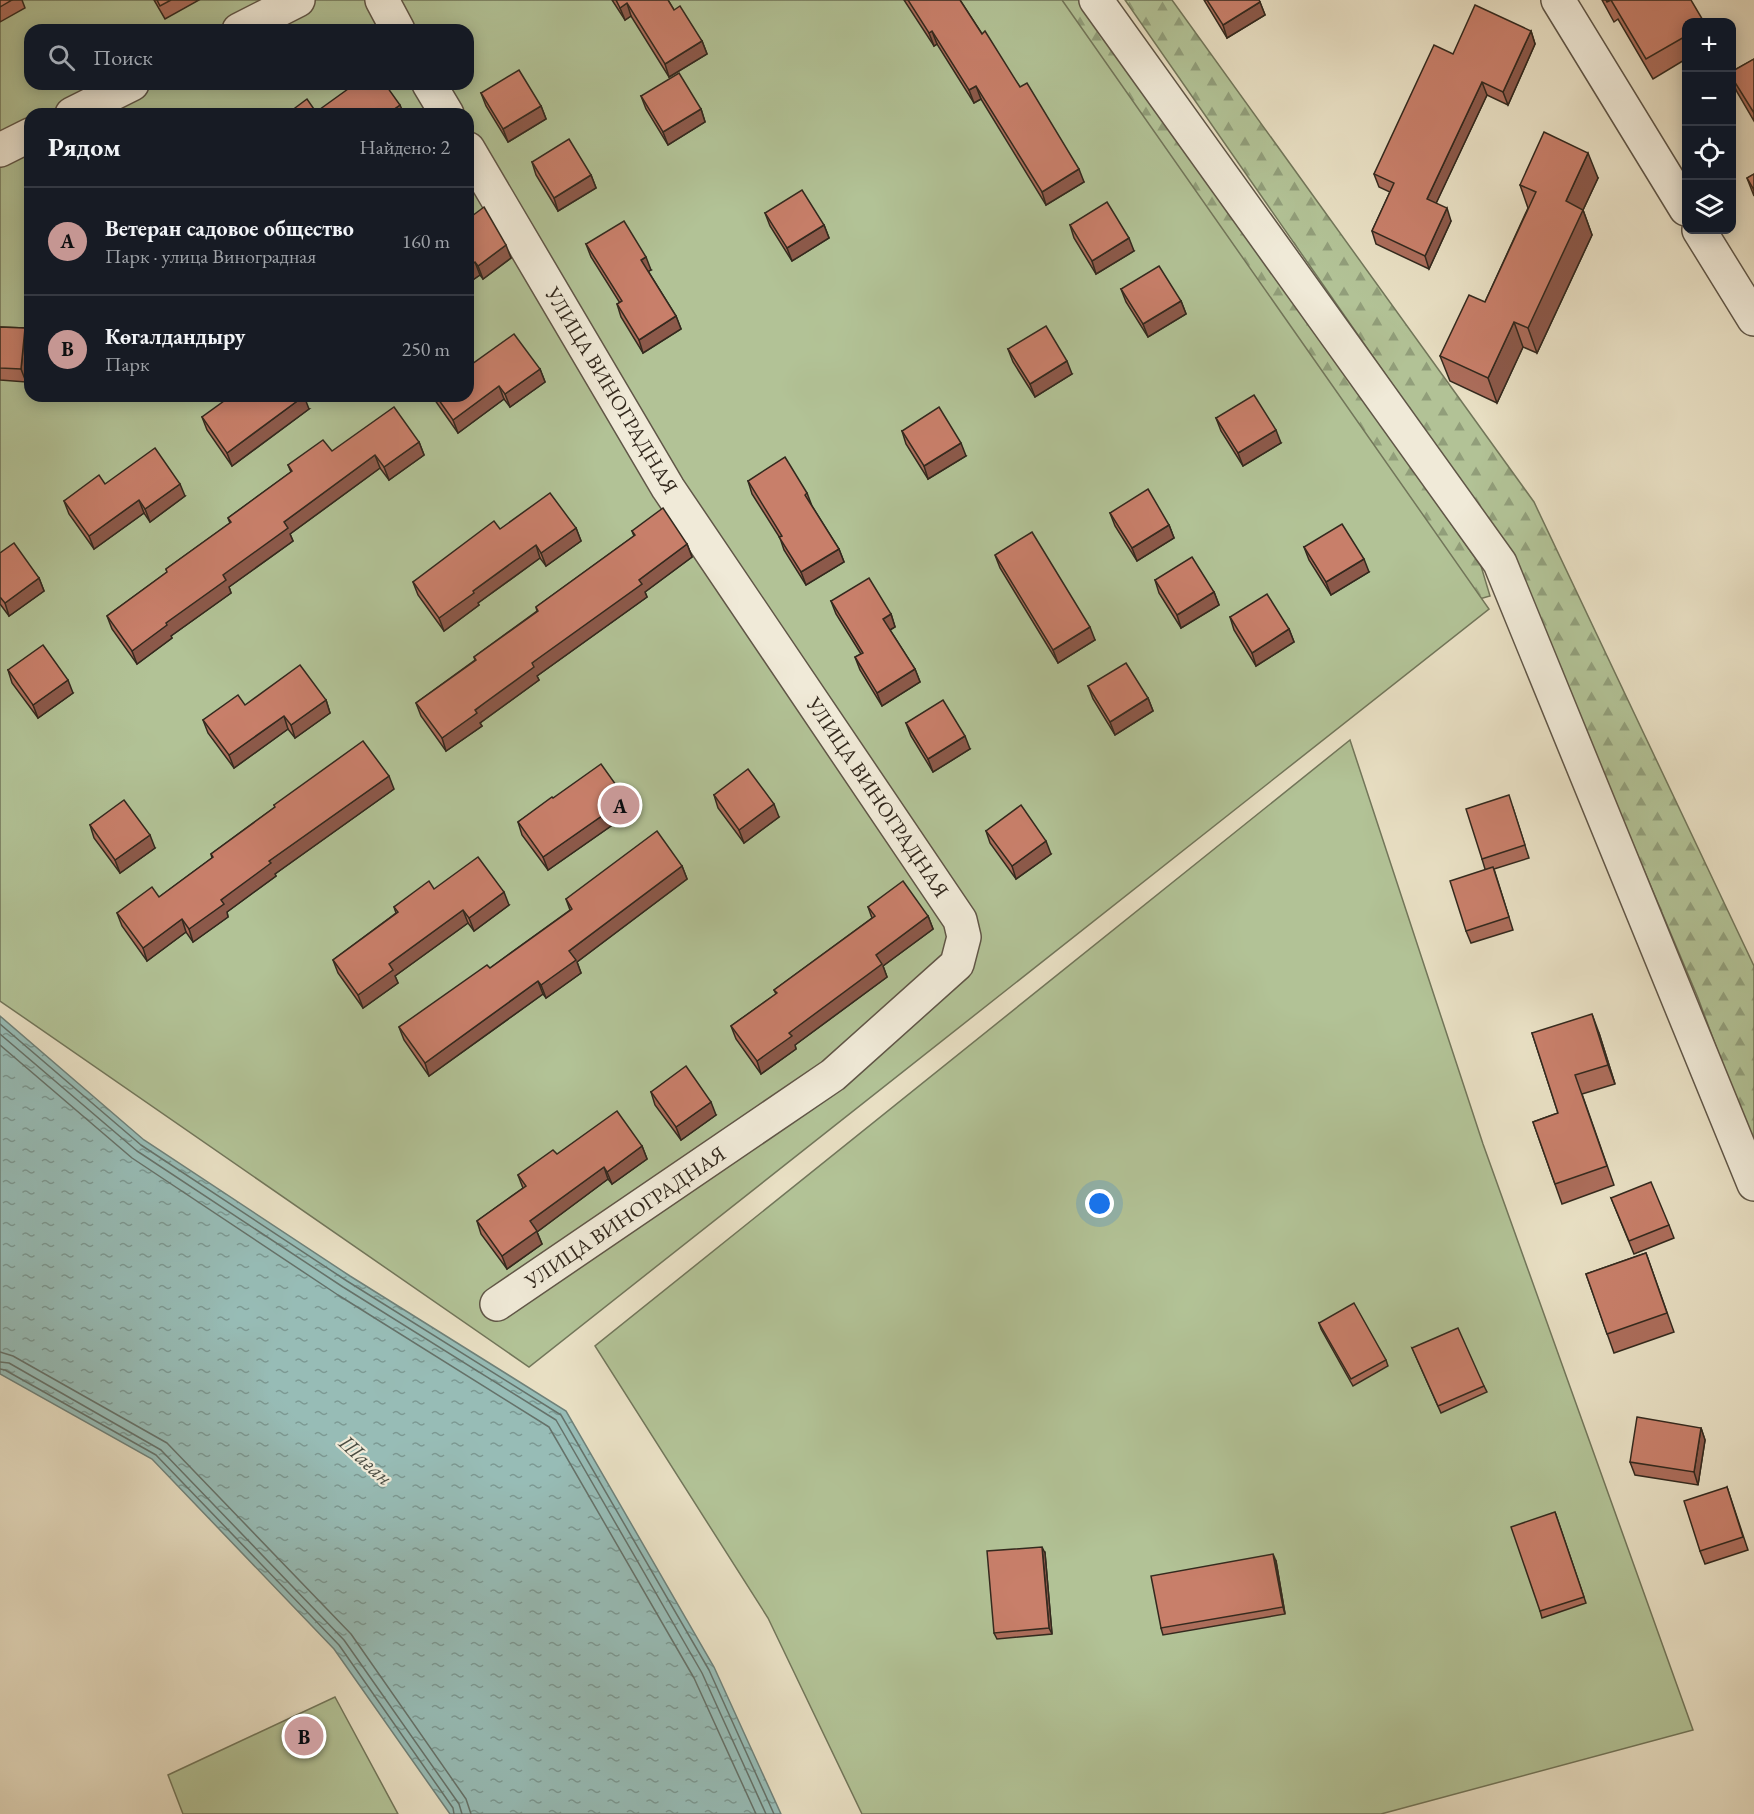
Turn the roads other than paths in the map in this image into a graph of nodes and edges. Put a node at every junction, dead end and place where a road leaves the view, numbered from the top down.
1 (298, 0) edge
2 (382, 0) edge
3 (1096, 0) edge
4 (1558, 0) edge
5 (251, 24) edge
6 (395, 24) edge
7 (120, 90) edge
8 (433, 90) edge
9 (84, 108) edge
10 (443, 108) edge
11 (24, 138) edge
12 (0, 150) edge
13 (474, 159) edge
14 (1682, 202) edge
15 (1701, 234) edge
16 (1754, 319) edge
17 (1754, 1184) edge
18 (497, 1304) dead end

1 - 5 street
2 - 6 street
3 - 17 street
4 - 14 street
7 - 9 street
8 - 10 street
11 - 12 street
13 - 18 street, УЛИЦА ВИНОГРАДНАЯ
15 - 16 street

